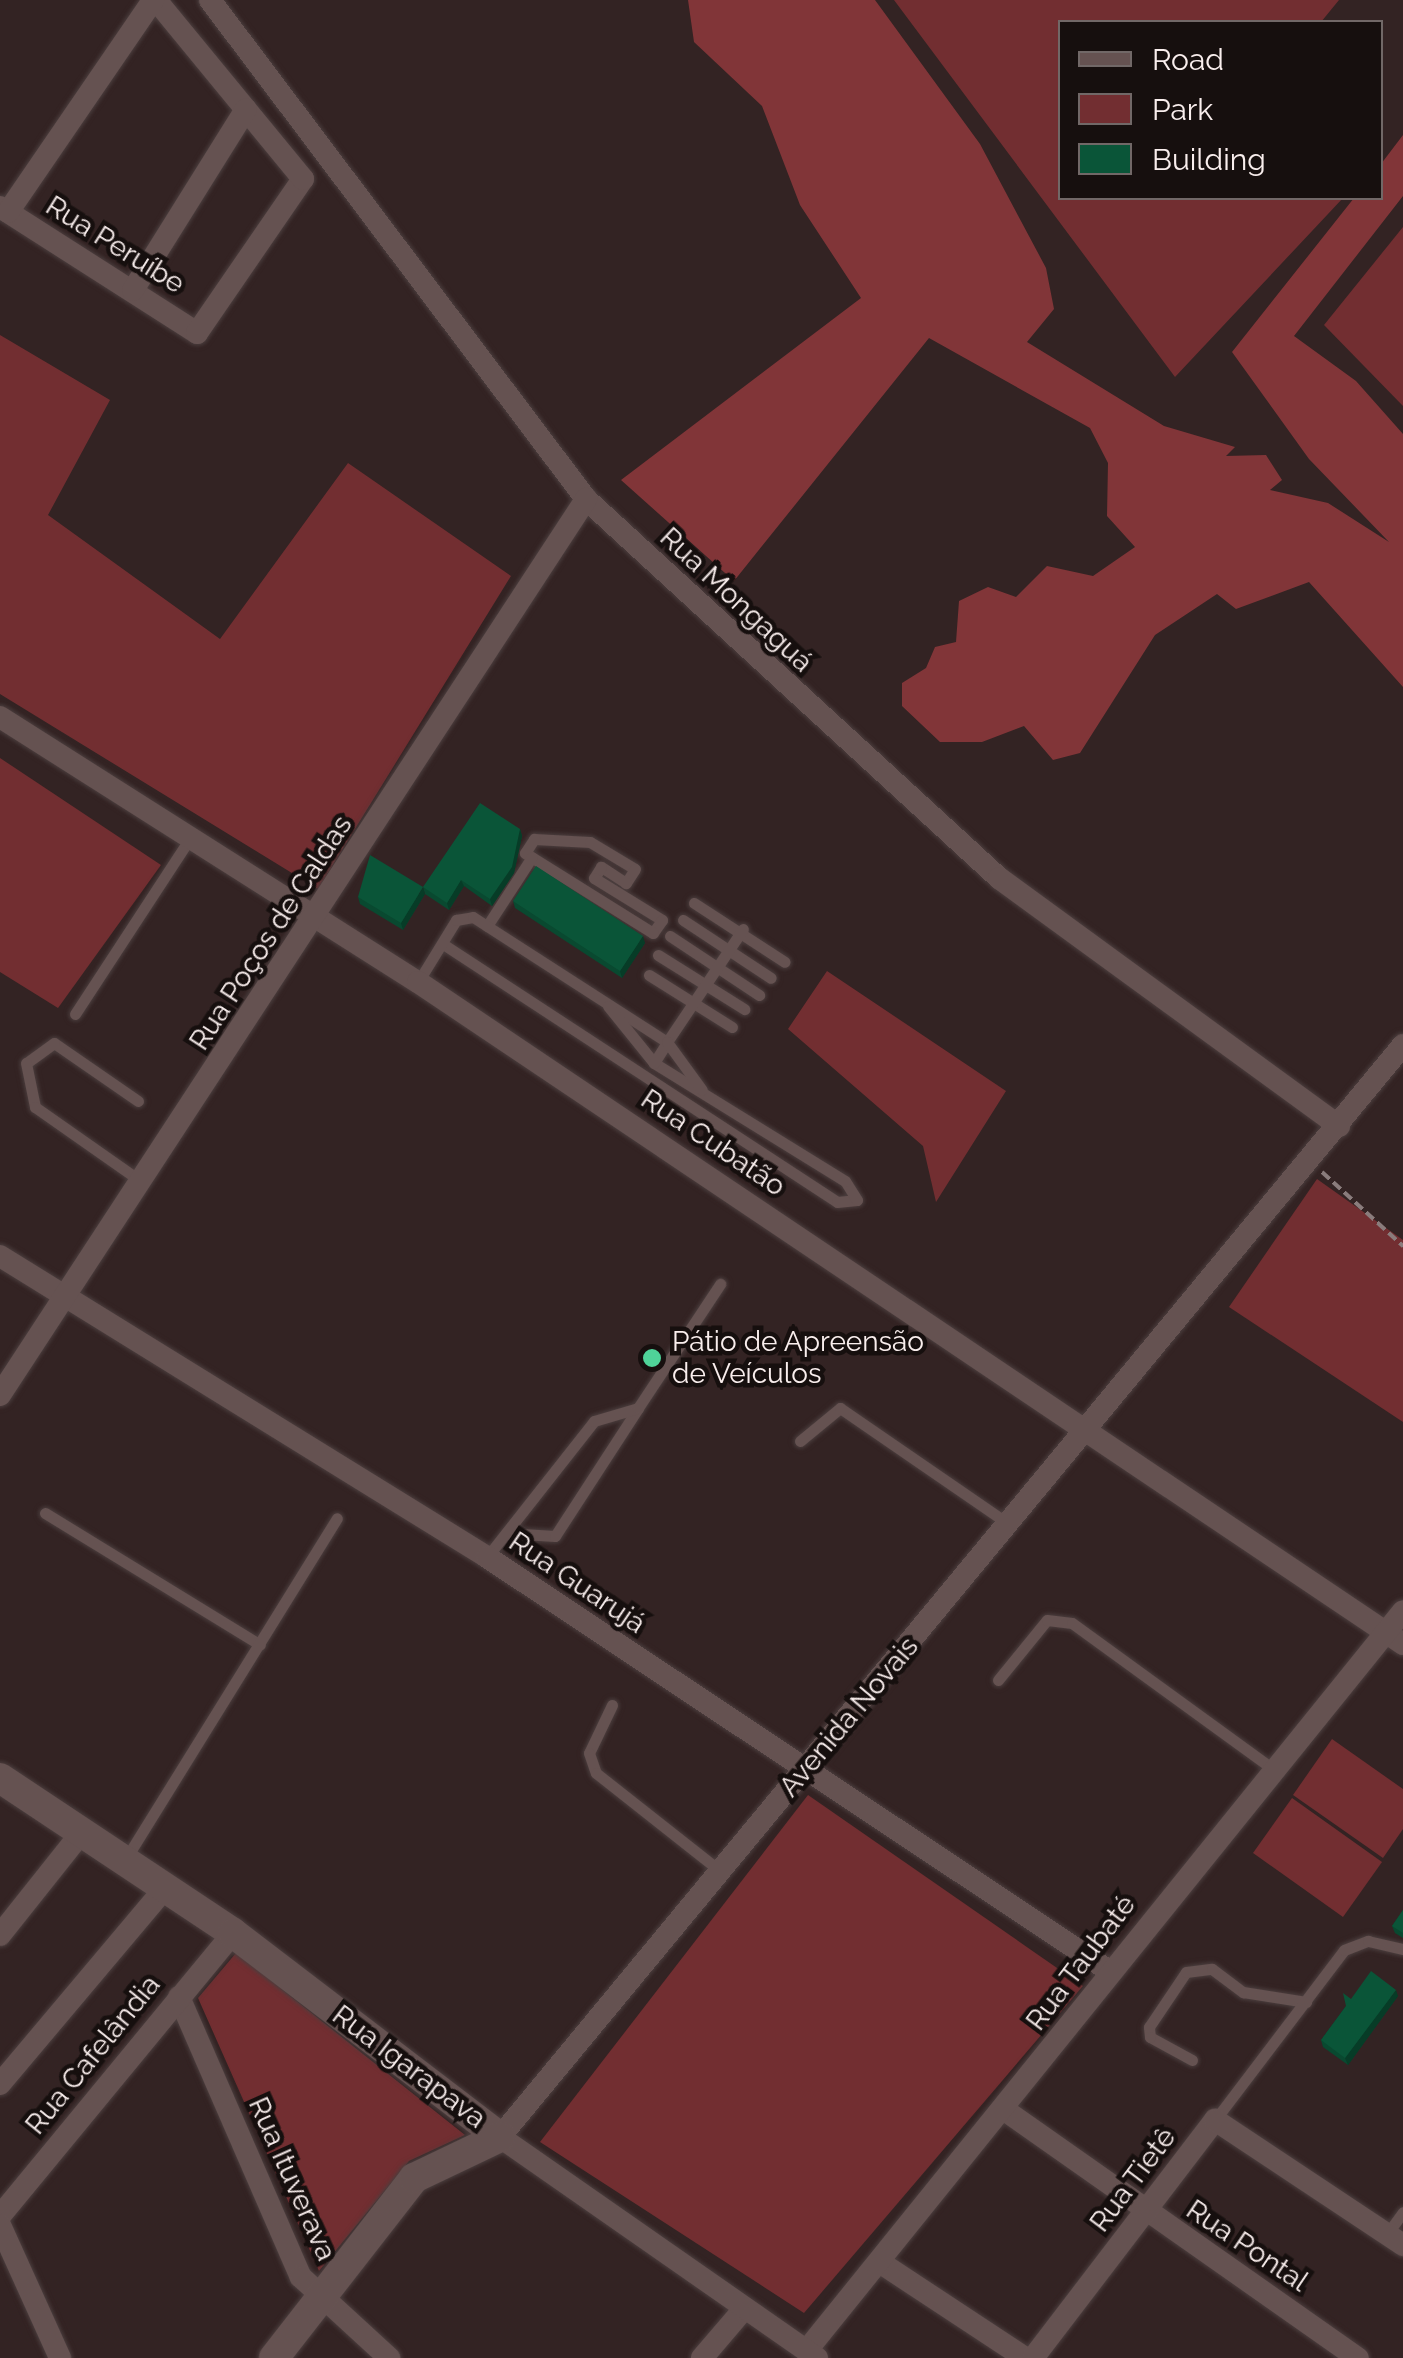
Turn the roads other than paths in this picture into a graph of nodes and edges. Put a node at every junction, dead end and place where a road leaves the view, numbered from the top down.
1 (155, 0) edge
2 (210, 0) edge
3 (246, 109) junction
4 (4, 210) edge
5 (133, 290) junction
6 (586, 500) junction
7 (0, 717) edge
8 (191, 837) junction
9 (532, 857) junction
10 (694, 903) dead end
11 (320, 918) junction
12 (682, 920) dead end
13 (488, 926) junction
14 (741, 931) junction
15 (670, 936) dead end
16 (443, 944) junction
17 (728, 950) junction
18 (658, 956) dead end
19 (786, 962) dead end
20 (716, 968) junction
21 (649, 975) dead end
22 (771, 978) dead end
23 (418, 982) junction
24 (704, 984) junction
25 (759, 995) dead end
26 (602, 998) junction
27 (692, 1001) junction
28 (744, 1009) dead end
29 (75, 1014) dead end
30 (732, 1027) dead end
31 (668, 1042) junction
32 (1403, 1046) edge
33 (654, 1063) junction
34 (704, 1093) junction
35 (138, 1101) dead end
36 (1339, 1126) junction
37 (142, 1182) junction
38 (0, 1256) edge
39 (720, 1284) dead end
40 (64, 1298) junction
41 (0, 1395) edge
42 (638, 1408) junction
43 (1091, 1430) junction
44 (800, 1441) dead end
45 (45, 1513) dead end
46 (337, 1518) dead end
47 (1010, 1526) junction
48 (506, 1532) junction
49 (487, 1558) junction
50 (1403, 1610) edge
51 (1394, 1638) edge
52 (260, 1646) junction
53 (998, 1680) dead end
54 (612, 1705) dead end
55 (1270, 1767) junction
56 (802, 1773) junction
57 (0, 1778) edge
58 (82, 1832) junction
59 (125, 1860) junction
60 (720, 1871) junction
61 (165, 1888) junction
62 (2, 1928) edge
63 (233, 1933) junction
64 (1403, 1949) edge
65 (1111, 1972) junction
66 (178, 1997) junction
67 (1306, 2002) junction
68 (1192, 2060) dead end
69 (0, 2084) edge
70 (1006, 2112) junction
71 (1215, 2120) junction
72 (500, 2137) junction
73 (1403, 2212) edge
74 (1148, 2215) junction
75 (0, 2216) edge
76 (0, 2225) edge
77 (1395, 2240) edge
78 (884, 2264) junction
79 (320, 2298) junction
80 (743, 2310) junction
81 (812, 2354) edge
82 (60, 2358) edge
83 (274, 2358) edge
84 (389, 2358) edge
85 (702, 2358) edge
86 (1025, 2358) edge
87 (1033, 2358) edge
88 (1358, 2358) edge

1 - 3 street
1 - 4 street
2 - 6 street, Rua Mongaguá
3 - 5 street
3 - 5 street, Rua Peruíbe
4 - 5 street, Rua Peruíbe
6 - 11 street, Rua Poços de Caldas
6 - 36 street, Rua Mongaguá
7 - 8 street, Rua Cubatão
8 - 11 street, Rua Cubatão
8 - 29 lane
9 - 9 lane
9 - 13 lane
10 - 14 lane
11 - 23 street, Rua Cubatão
11 - 37 street, Rua Poços de Caldas
12 - 17 lane
13 - 16 lane
13 - 26 lane
14 - 17 lane
14 - 19 lane
15 - 20 lane
16 - 23 lane
16 - 34 lane
17 - 20 lane
17 - 22 lane
18 - 24 lane
20 - 24 lane
20 - 25 lane
21 - 27 lane
23 - 43 street, Rua Cubatão
24 - 27 lane
24 - 28 lane
26 - 31 lane
26 - 33 lane
27 - 30 lane
27 - 31 lane
31 - 33 lane
31 - 34 lane
32 - 36 street, Avenida Novais
33 - 34 lane
35 - 37 lane
36 - 43 street, Avenida Novais
37 - 40 street, Rua Poços de Caldas
38 - 40 street, Rua Guarujá
39 - 42 lane
40 - 41 street, Rua Poços de Caldas
40 - 49 street, Rua Guarujá
42 - 48 lane
42 - 48 lane
43 - 47 street, Avenida Novais
43 - 51 street, Rua Cubatão
44 - 47 lane
45 - 52 lane
46 - 52 lane
47 - 56 street, Avenida Novais
48 - 49 lane
49 - 56 street, Rua Guarujá
50 - 51 street, Rua Taubaté
51 - 55 street, Rua Taubaté
52 - 59 lane
53 - 55 lane
54 - 60 lane
55 - 65 street, Rua Taubaté
56 - 60 street, Avenida Novais
56 - 65 street, Rua Guarujá
57 - 58 street, Rua Igarapava
58 - 59 street, Rua Igarapava
58 - 62 street
59 - 61 street, Rua Igarapava
60 - 72 street, Avenida Novais
61 - 63 street, Rua Igarapava
61 - 69 street
63 - 66 street, Rua Cafelândia
63 - 72 street, Rua Igarapava
64 - 67 lane
65 - 70 street, Rua Taubaté
66 - 75 street, Rua Cafelândia
66 - 79 street, Rua Ituverava
67 - 68 lane
67 - 71 lane
70 - 74 street, Rua Pontal
70 - 78 street, Rua Taubaté
71 - 74 street, Rua Tietê
71 - 77 street, Rua Tietê
72 - 79 street, Avenida Novais
72 - 80 street, Rua Igarapava
73 - 77 lane
74 - 87 street, Rua Tietê
74 - 88 street, Rua Pontal
76 - 82 street
78 - 81 street, Rua Taubaté
78 - 86 street
79 - 83 street, Avenida Novais
79 - 84 street, Rua Ituverava
80 - 81 street, Rua Igarapava
80 - 85 street

